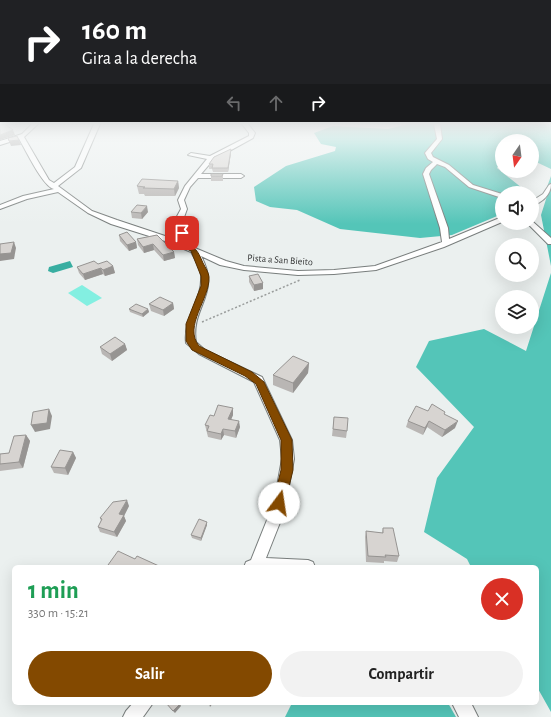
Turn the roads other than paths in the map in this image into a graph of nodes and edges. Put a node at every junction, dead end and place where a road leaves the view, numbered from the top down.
1 (34, 157) edge
2 (83, 157) edge
3 (207, 157) edge
4 (430, 157) edge
5 (212, 158) joint
6 (437, 161) junction
7 (196, 176) junction
8 (241, 176) dead end
9 (551, 186) edge
10 (56, 188) junction
11 (495, 194) edge
12 (539, 199) edge
13 (0, 207) edge
14 (495, 222) edge
15 (538, 230) edge
16 (551, 242) edge
17 (178, 243) junction
18 (446, 243) junction
19 (194, 250) junction
20 (254, 565) edge
21 (142, 705) edge
22 (461, 705) edge
23 (132, 717) edge
24 (469, 717) edge

1 - 10 street, Pista a San Bieito
2 - 10 street
3 - 5 street
4 - 6 street
5 - 7 street
6 - 11 street
6 - 18 street
7 - 8 street
7 - 17 street
9 - 12 street
10 - 13 street
10 - 17 street, Pista a San Bieito
14 - 18 street, Pista a San Bieito
15 - 16 street
17 - 19 street, Pista a San Bieito
18 - 19 street, Pista a San Bieito
19 - 20 street
21 - 23 street
22 - 24 street

